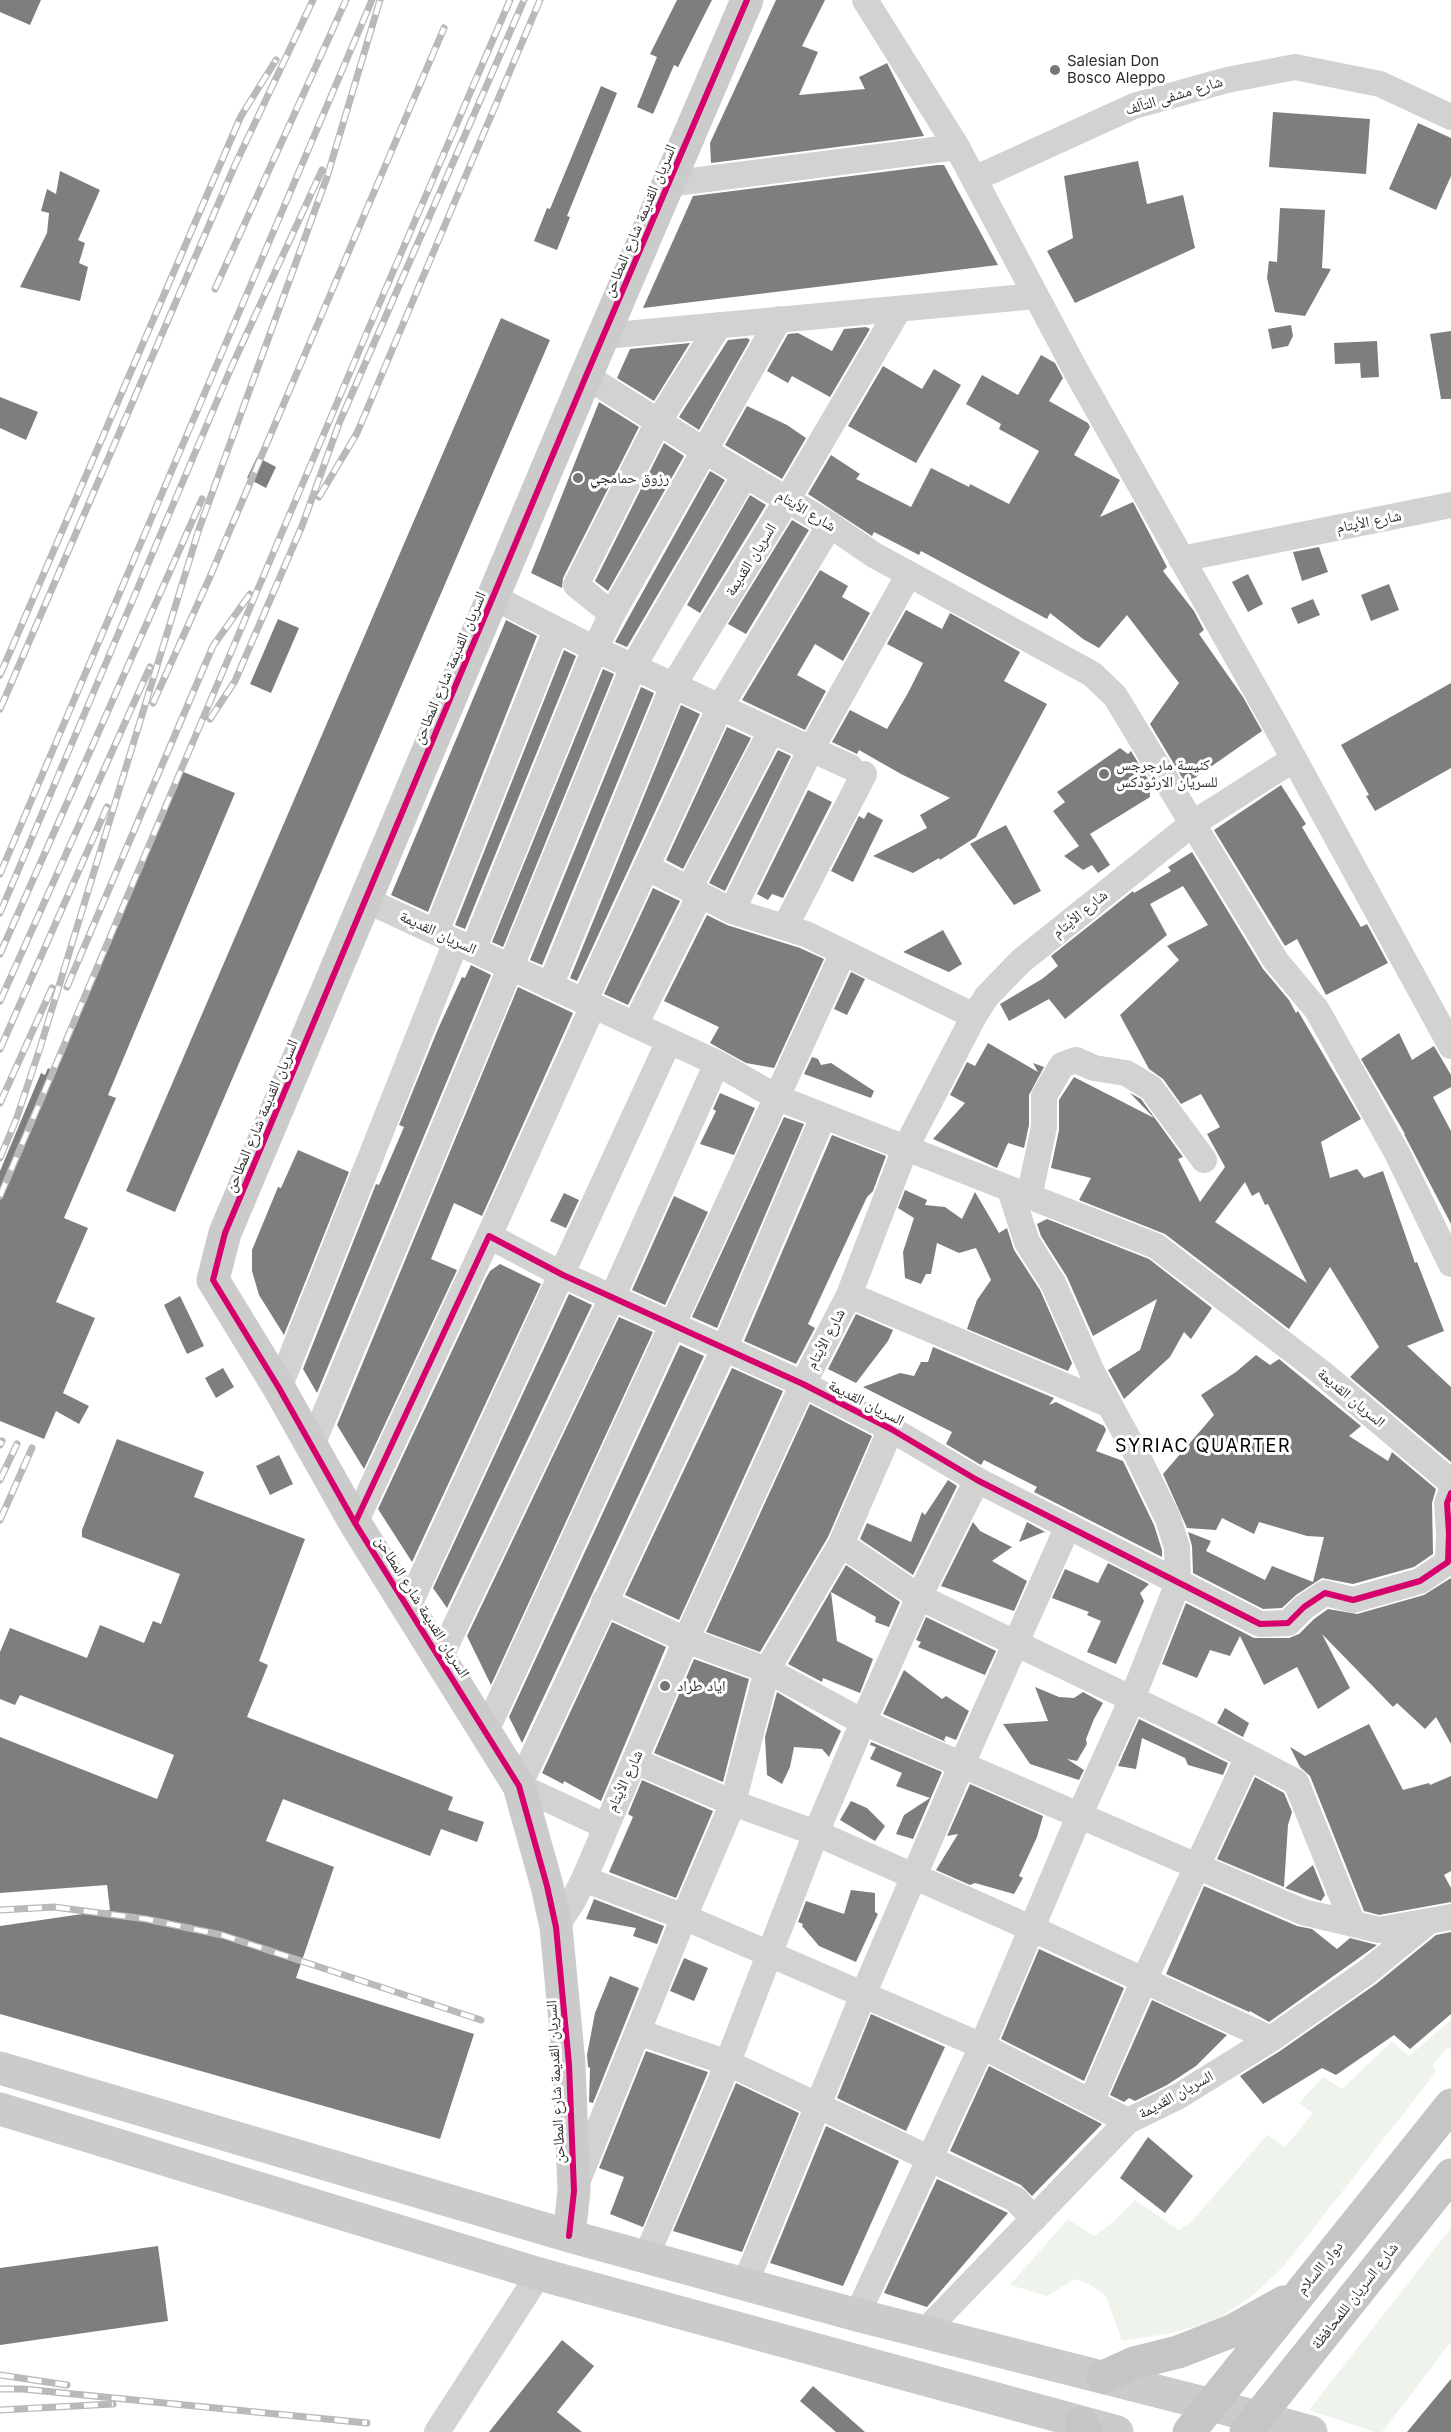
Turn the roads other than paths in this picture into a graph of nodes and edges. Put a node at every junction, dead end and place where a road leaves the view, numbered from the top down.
1 (747, 0) edge
2 (865, 0) edge
3 (1451, 117) edge
4 (957, 147) junction
5 (974, 179) junction
6 (668, 184) junction
7 (1036, 296) junction
8 (899, 309) junction
9 (779, 319) junction
10 (719, 325) junction
11 (604, 336) junction
12 (586, 376) junction
13 (658, 422) junction
14 (703, 451) junction
15 (745, 475) junction
16 (787, 500) junction
17 (1451, 505) edge
18 (830, 525) junction
19 (1181, 560) junction
20 (909, 574) junction
21 (493, 597) junction
22 (612, 614) junction
23 (556, 630) junction
24 (595, 649) junction
25 (633, 667) junction
26 (673, 686) junction
27 (720, 708) junction
28 (771, 731) junction
29 (811, 749) junction
30 (1294, 759) junction
31 (1192, 824) junction
32 (646, 867) junction
33 (694, 892) junction
34 (366, 900) junction
35 (732, 911) junction
36 (785, 927) junction
37 (455, 942) junction
38 (843, 953) junction
39 (511, 966) junction
40 (550, 986) junction
41 (589, 1004) junction
42 (974, 1016) junction
43 (635, 1025) junction
44 (669, 1041) junction
45 (1451, 1046) edge
46 (717, 1063) junction
47 (778, 1098) junction
48 (823, 1117) junction
49 (905, 1149) junction
50 (1204, 1160) dead end
51 (1019, 1194) junction
52 (489, 1236) junction
53 (1451, 1264) edge
54 (563, 1275) junction
55 (849, 1295) junction
56 (612, 1298) junction
57 (674, 1326) junction
58 (725, 1347) junction
59 (802, 1384) junction
60 (279, 1388) junction
61 (1110, 1405) junction
62 (891, 1429) junction
63 (312, 1445) junction
64 (977, 1480) junction
65 (1451, 1482) edge
66 (1451, 1493) edge
67 (355, 1523) junction
68 (1068, 1526) junction
69 (842, 1544) junction
70 (1178, 1583) junction
71 (919, 1597) junction
72 (604, 1602) junction
73 (408, 1607) junction
74 (686, 1640) junction
75 (1016, 1644) junction
76 (440, 1658) junction
77 (767, 1670) junction
78 (1132, 1700) junction
79 (863, 1722) junction
80 (486, 1731) junction
81 (1248, 1757) junction
82 (635, 1761) junction
83 (962, 1764) junction
84 (519, 1786) junction
85 (733, 1803) junction
86 (1080, 1814) junction
87 (605, 1826) junction
88 (816, 1833) junction
89 (1198, 1866) junction
90 (915, 1877) junction
91 (584, 1879) junction
92 (684, 1917) junction
93 (1441, 1918) edge
94 (1353, 1924) junction
95 (556, 1927) junction
96 (1033, 1929) junction
97 (770, 1955) junction
98 (1144, 1980) junction
99 (863, 1995) junction
100 (638, 2032) junction
101 (1271, 2039) junction
102 (982, 2046) junction
103 (728, 2063) junction
104 (0, 2068) edge
105 (1091, 2102) junction
106 (1451, 2105) edge
107 (817, 2108) junction
108 (0, 2109) edge
109 (1128, 2121) junction
110 (929, 2160) junction
111 (1451, 2175) edge
112 (574, 2191) junction
113 (1034, 2219) junction
114 (569, 2236) junction
115 (646, 2257) junction
116 (539, 2274) junction
117 (745, 2284) junction
118 (1299, 2294) junction
119 (857, 2315) junction
120 (925, 2331) junction
121 (1103, 2377) junction
122 (1212, 2405) junction
123 (1252, 2425) edge
124 (1084, 2427) edge
125 (437, 2432) edge
126 (1117, 2432) edge
127 (1189, 2432) edge
128 (1311, 2432) edge

1 - 6 street, السريان القديمة شارع المطاحن
2 - 4 street
3 - 5 street, شارع مشفى التآلف
4 - 5 street
4 - 6 street
5 - 7 street
6 - 11 street, السريان القديمة شارع المطاحن
7 - 8 street
7 - 19 street
8 - 9 street
8 - 16 street, السريان القديمة
9 - 10 street
9 - 14 street
10 - 11 street
10 - 13 street
11 - 12 street, السريان القديمة شارع المطاحن
12 - 13 street, شارع الأيتام
12 - 21 street, السريان القديمة شارع المطاحن
13 - 14 street, شارع الأيتام
13 - 22 street
14 - 15 street, شارع الأيتام
14 - 22 street
15 - 16 street, شارع الأيتام
15 - 25 street
16 - 18 street, شارع الأيتام
16 - 26 street, السريان القديمة
17 - 19 street, شارع الأيتام
18 - 20 street, شارع الأيتام
18 - 27 street
19 - 30 street
20 - 29 street
20 - 31 street, شارع الأيتام
21 - 23 street
21 - 34 street, السريان القديمة شارع المطاحن
22 - 24 street
23 - 24 street
23 - 37 street
24 - 25 street
24 - 37 street
25 - 26 street
25 - 39 street
26 - 27 street
26 - 40 street, السريان القديمة
27 - 28 street
27 - 32 street
28 - 29 street
28 - 33 street
29 - 35 street
29 - 36 street
30 - 31 street, شارع الأيتام
30 - 45 street
31 - 42 street, شارع الأيتام
31 - 53 street, شارع الأيتام
32 - 33 street
32 - 41 street
33 - 35 street
33 - 43 street
34 - 37 street, السريان القديمة
34 - 60 street, السريان القديمة شارع المطاحن
35 - 36 street
36 - 38 street
37 - 39 street, السريان القديمة
37 - 60 street
38 - 42 street
38 - 47 street
39 - 40 street, السريان القديمة
39 - 63 street
40 - 41 street, السريان القديمة
41 - 43 street, السريان القديمة
41 - 52 street
42 - 49 street, شارع الأيتام
43 - 44 street, السريان القديمة
44 - 46 street, السريان القديمة
44 - 54 street
46 - 47 street, السريان القديمة
46 - 56 street
47 - 48 street, السريان القديمة
47 - 57 street
48 - 49 street, السريان القديمة
48 - 58 street
49 - 51 street, السريان القديمة
49 - 55 street, شارع الأيتام
50 - 51 street
51 - 61 street
51 - 65 street, السريان القديمة
52 - 54 street, السريان القديمة
52 - 67 street
54 - 56 street, السريان القديمة
54 - 73 street
55 - 59 street, شارع الأيتام
55 - 61 street
56 - 57 street, السريان القديمة
56 - 76 street
57 - 58 street, السريان القديمة
57 - 80 street
58 - 59 street, السريان القديمة
58 - 72 street
59 - 62 street, السريان القديمة
59 - 74 street, شارع الأيتام
60 - 63 street, السريان القديمة شارع المطاحن
61 - 70 street
62 - 64 street, السريان القديمة
62 - 69 street
63 - 67 street, السريان القديمة شارع المطاحن
64 - 68 street, السريان القديمة
64 - 71 street
66 - 70 street, السريان القديمة
67 - 73 street, السريان القديمة شارع المطاحن
68 - 70 street, السريان القديمة
68 - 75 street
69 - 71 street
69 - 77 street
70 - 78 street
71 - 75 street
71 - 79 street
72 - 74 street, السريان القديمة
72 - 84 street
73 - 76 street, السريان القديمة شارع المطاحن
74 - 77 street, السريان القديمة
74 - 82 street, شارع الأيتام
75 - 78 street
75 - 83 street
76 - 80 street, السريان القديمة شارع المطاحن
77 - 79 street, السريان القديمة
77 - 85 street
78 - 81 street
78 - 86 street
79 - 83 street, السريان القديمة
79 - 88 street
80 - 84 street, السريان القديمة شارع المطاحن
81 - 89 street
81 - 94 street
82 - 85 street
82 - 87 street, شارع الأيتام
83 - 86 street, السريان القديمة
83 - 90 street
84 - 87 street
84 - 95 street, السريان القديمة شارع المطاحن
85 - 88 street
85 - 92 street
86 - 89 street, السريان القديمة
86 - 96 street
87 - 91 street, شارع الأيتام
88 - 90 street
88 - 97 street
89 - 94 street, السريان القديمة
89 - 98 street
90 - 96 street
90 - 99 street
91 - 92 street
91 - 95 street, شارع الأيتام
92 - 97 street
92 - 100 street
93 - 94 street, السريان القديمة
93 - 101 street, السريان القديمة
95 - 112 street, السريان القديمة شارع المطاحن
96 - 98 street
96 - 102 street
97 - 99 street
97 - 103 street
98 - 101 street
98 - 105 street
99 - 102 street
99 - 107 street
100 - 103 street
100 - 112 street
101 - 109 street, السريان القديمة
102 - 105 street
102 - 110 street
103 - 107 street
103 - 115 street
104 - 114 street
105 - 109 street
106 - 118 main road, دوار االسلام
107 - 110 street
107 - 117 street
108 - 116 street
109 - 113 street, السريان القديمة
110 - 113 street
110 - 119 street
111 - 123 main road, شارع السريان لللمحافظة
112 - 114 street, السريان القديمة شارع المطاحن
113 - 120 street, السريان القديمة
114 - 115 street
115 - 117 street
116 - 124 street
116 - 125 street
117 - 119 street
118 - 121 main road
118 - 122 main road, دوار االسلام
119 - 120 street
120 - 121 street
121 - 122 street
122 - 123 street
122 - 127 main road, دوار االسلام
123 - 128 street
124 - 126 street

